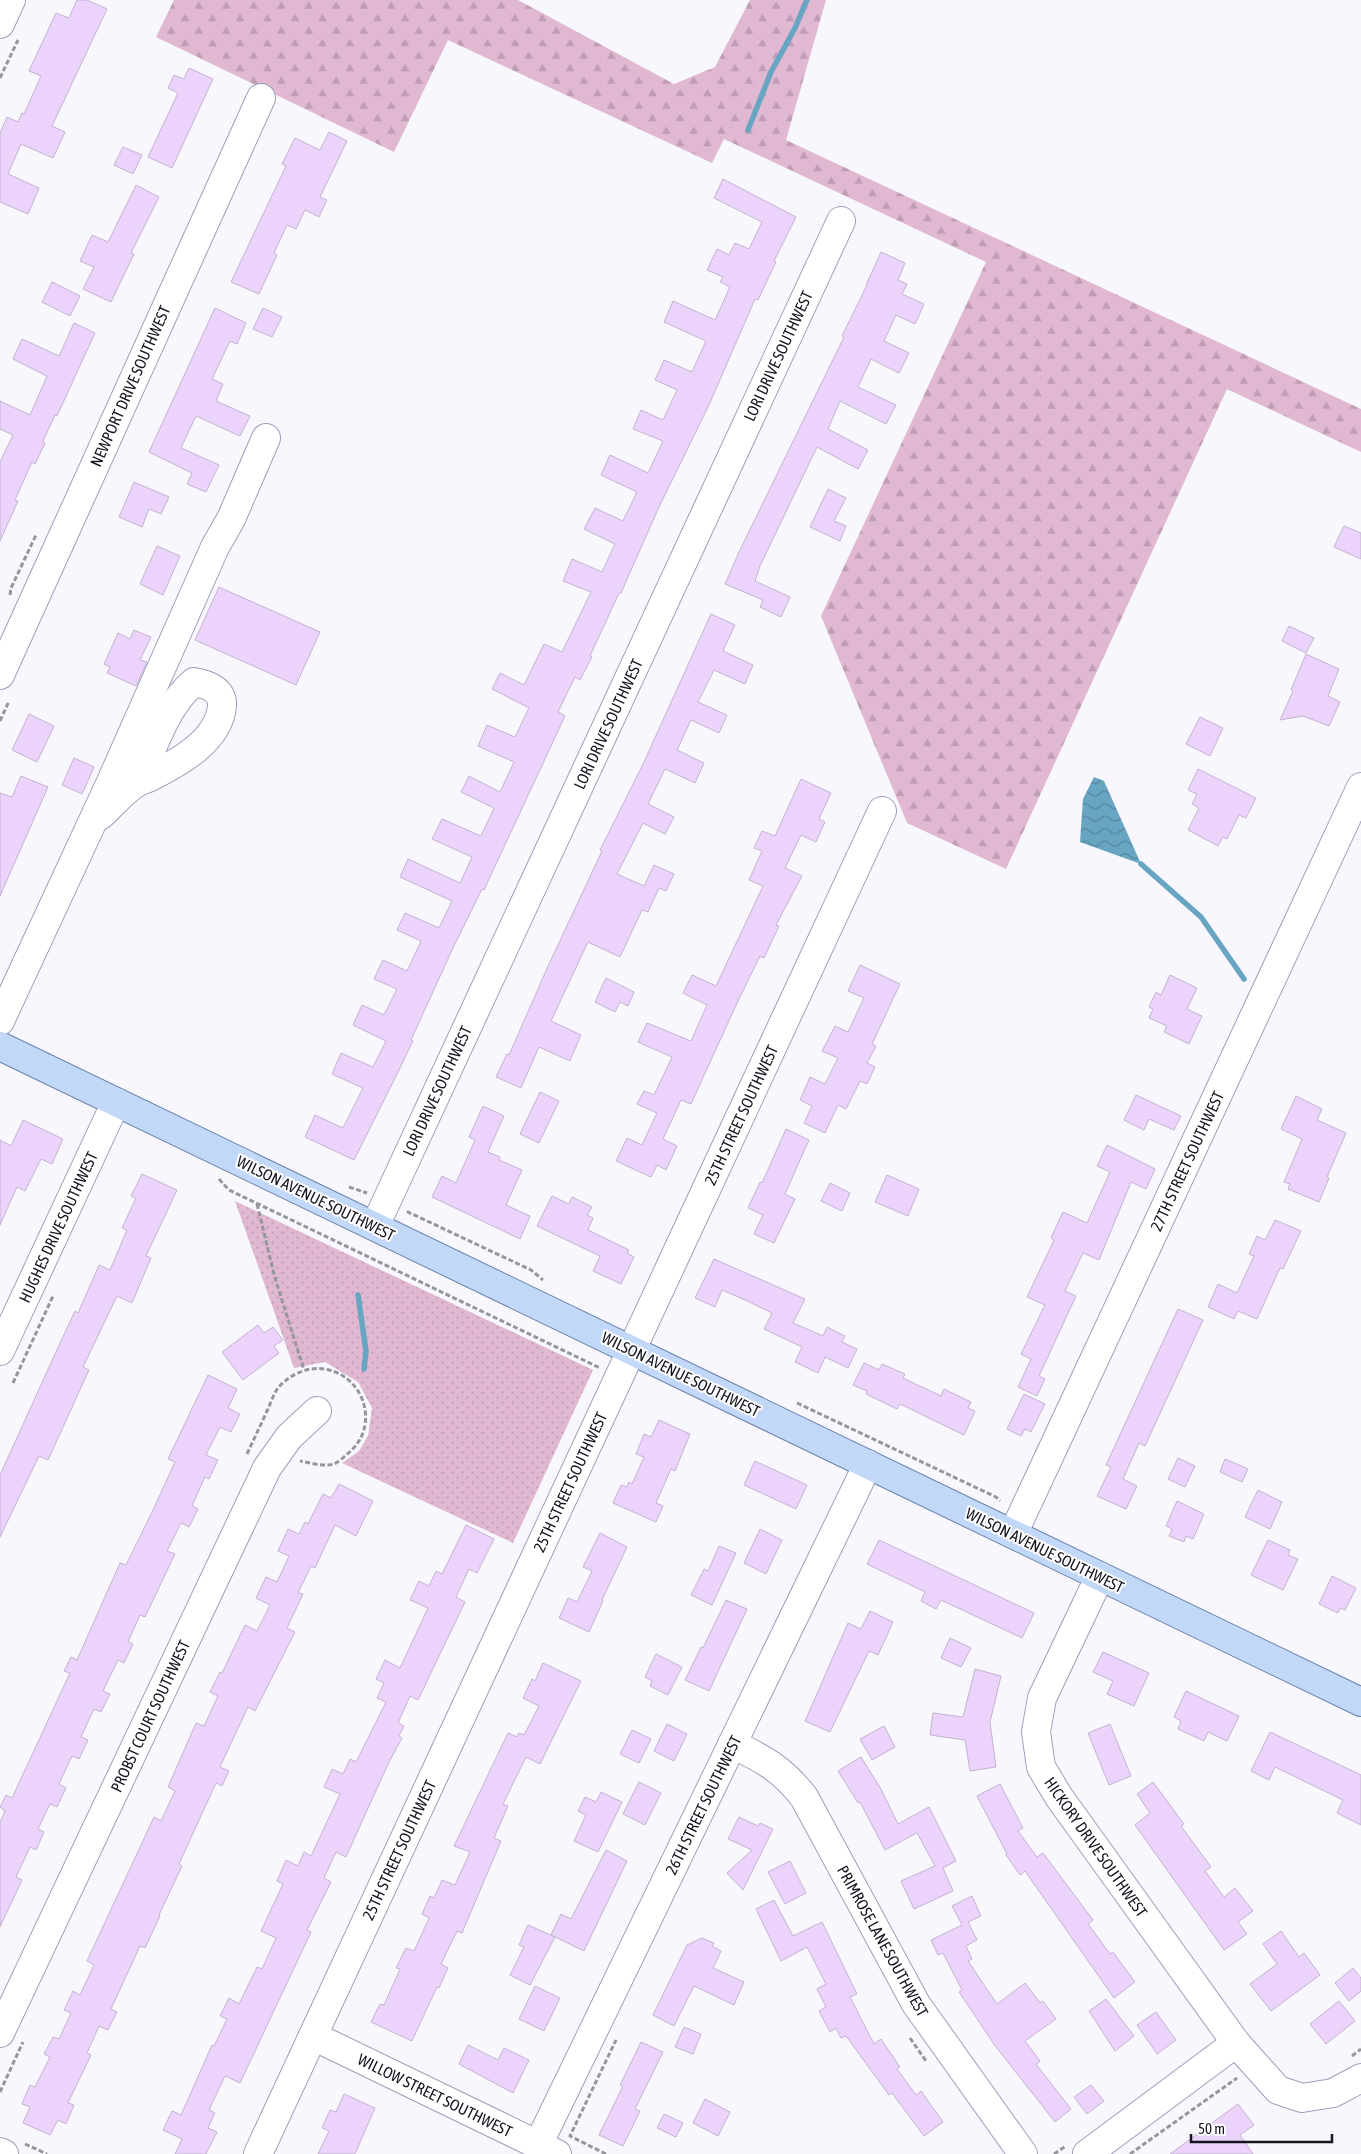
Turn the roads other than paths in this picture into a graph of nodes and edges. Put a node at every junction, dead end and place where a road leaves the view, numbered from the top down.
1 (11, 0) edge
2 (0, 24) edge
3 (261, 98) dead end
4 (841, 221) dead end
5 (266, 438) dead end
6 (0, 675) edge
7 (138, 782) dead end
8 (1361, 787) edge
9 (882, 811) dead end
10 (91, 825) junction
11 (0, 1022) edge
12 (0, 1046) edge
13 (116, 1102) junction
14 (375, 1226) junction
15 (632, 1350) junction
16 (0, 1351) edge
17 (318, 1411) dead end
18 (868, 1464) junction
19 (1018, 1525) junction
20 (1100, 1576) junction
21 (1361, 1702) edge
22 (732, 1744) junction
23 (0, 2033) edge
24 (313, 2036) junction
25 (1236, 2043) junction
26 (1354, 2069) edge
27 (1078, 2148) edge
28 (547, 2149) edge
29 (0, 2152) edge
30 (4, 2154) edge
31 (258, 2154) edge
32 (1023, 2154) edge

1 - 2 street
3 - 6 street, NEWPORT DRIVE SOUTHWEST
4 - 14 street, LORI DRIVE SOUTHWEST
5 - 10 street
7 - 10 street
8 - 19 street, 27TH STREET SOUTHWEST
9 - 15 street, 25TH STREET SOUTHWEST
10 - 11 street
12 - 13 main road, WILSON AVENUE SOUTHWEST
13 - 14 main road, WILSON AVENUE SOUTHWEST
13 - 16 street, HUGHES DRIVE SOUTHWEST
14 - 15 main road, WILSON AVENUE SOUTHWEST
15 - 18 main road, WILSON AVENUE SOUTHWEST
15 - 24 street, 25TH STREET SOUTHWEST
17 - 23 street, PROBST COURT SOUTHWEST
18 - 19 main road, WILSON AVENUE SOUTHWEST
18 - 22 street, 26TH STREET SOUTHWEST
19 - 20 main road, WILSON AVENUE SOUTHWEST
20 - 21 main road, WILSON AVENUE SOUTHWEST
20 - 25 street, HICKORY DRIVE SOUTHWEST
22 - 28 street, 26TH STREET SOUTHWEST
22 - 32 street, PRIMROSE LANE SOUTHWEST
24 - 28 street, WILLOW STREET SOUTHWEST
24 - 31 street, 25TH STREET SOUTHWEST
25 - 26 street, HICKORY DRIVE SOUTHWEST
25 - 27 street
29 - 30 street

